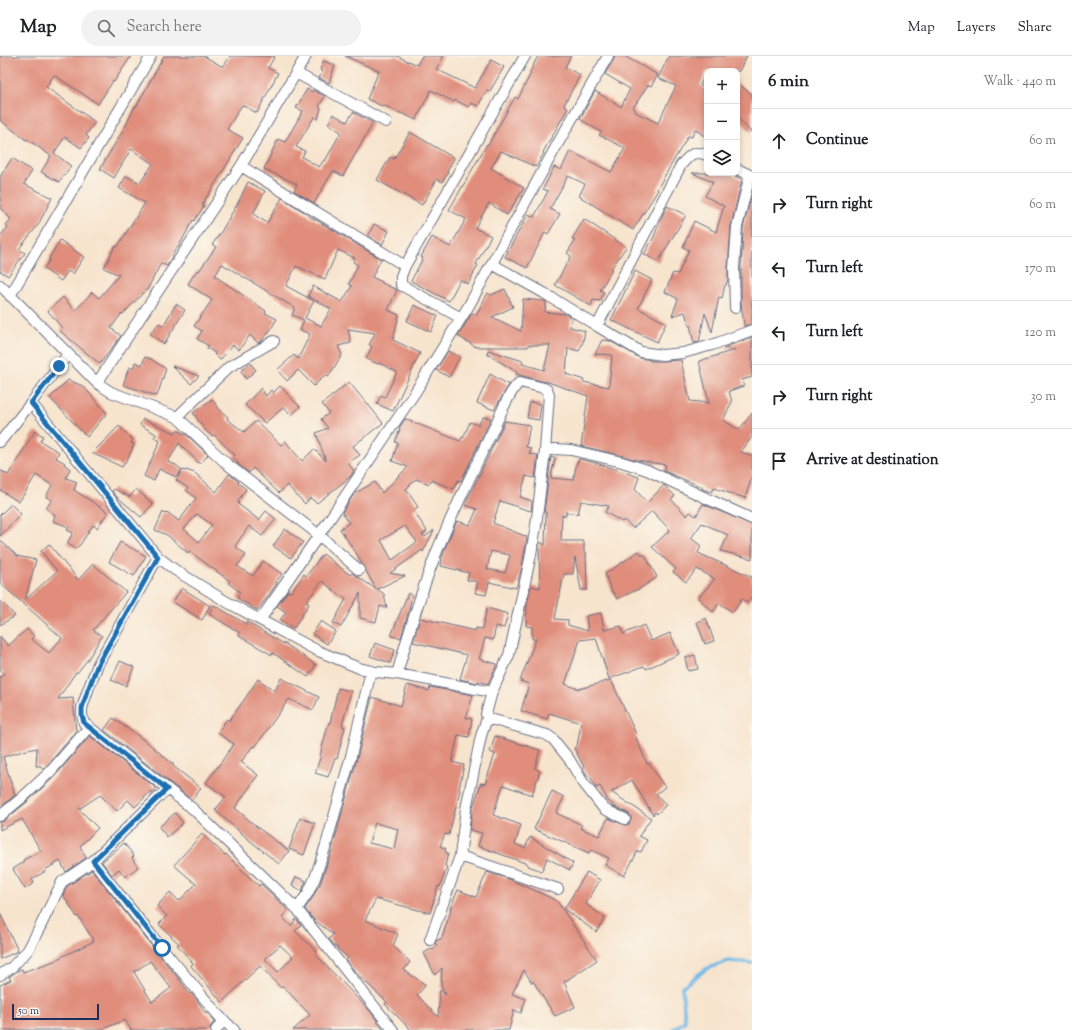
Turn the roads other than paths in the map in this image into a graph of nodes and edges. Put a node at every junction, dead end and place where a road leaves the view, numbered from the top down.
1 (151, 56) edge
2 (306, 56) edge
3 (525, 56) edge
4 (608, 56) edge
5 (296, 73) junction
6 (386, 122) dead end
7 (704, 154) edge
8 (241, 166) junction
9 (740, 170) edge
10 (751, 176) edge
11 (492, 264) junction
12 (405, 266) junction
13 (0, 285) edge
14 (10, 296) junction
15 (735, 308) dead end
16 (461, 318) junction
17 (597, 326) junction
18 (752, 330) edge
19 (274, 341) dead end
20 (68, 354) junction
21 (97, 383) junction
22 (31, 403) junction
23 (176, 417) junction
24 (0, 442) edge
25 (545, 451) junction
26 (752, 519) edge
27 (319, 535) junction
28 (158, 557) junction
29 (359, 570) dead end
30 (260, 620) junction
31 (371, 671) junction
32 (397, 674) junction
33 (492, 692) junction
34 (487, 718) junction
35 (89, 727) junction
36 (167, 789) junction
37 (0, 816) edge
38 (625, 819) dead end
39 (460, 856) junction
40 (93, 861) junction
41 (558, 889) dead end
42 (297, 909) junction
43 (430, 940) dead end
44 (0, 974) edge
45 (224, 1020) junction
46 (216, 1030) edge
47 (234, 1030) edge
48 (392, 1030) edge

1 - 14 street
2 - 5 street
3 - 12 street
4 - 11 street
5 - 6 street
5 - 8 street
7 - 17 street
8 - 12 street
8 - 21 street
9 - 10 street
10 - 15 street
11 - 16 street
11 - 17 street
12 - 16 street
13 - 14 street
14 - 20 street
16 - 27 street
17 - 18 street
19 - 23 street
20 - 21 street
20 - 22 street
21 - 23 street
22 - 24 street
22 - 28 street
23 - 27 street
25 - 26 street
25 - 32 street
25 - 33 street
27 - 29 street
27 - 30 street
28 - 30 street
28 - 35 street
30 - 31 street
31 - 32 street
31 - 42 street
32 - 33 street
33 - 34 street
34 - 38 street
34 - 39 street
35 - 36 street
35 - 37 street
36 - 40 street
36 - 42 street
39 - 41 street
39 - 43 street
40 - 44 street
40 - 45 street
42 - 48 street
45 - 46 street
45 - 47 street

